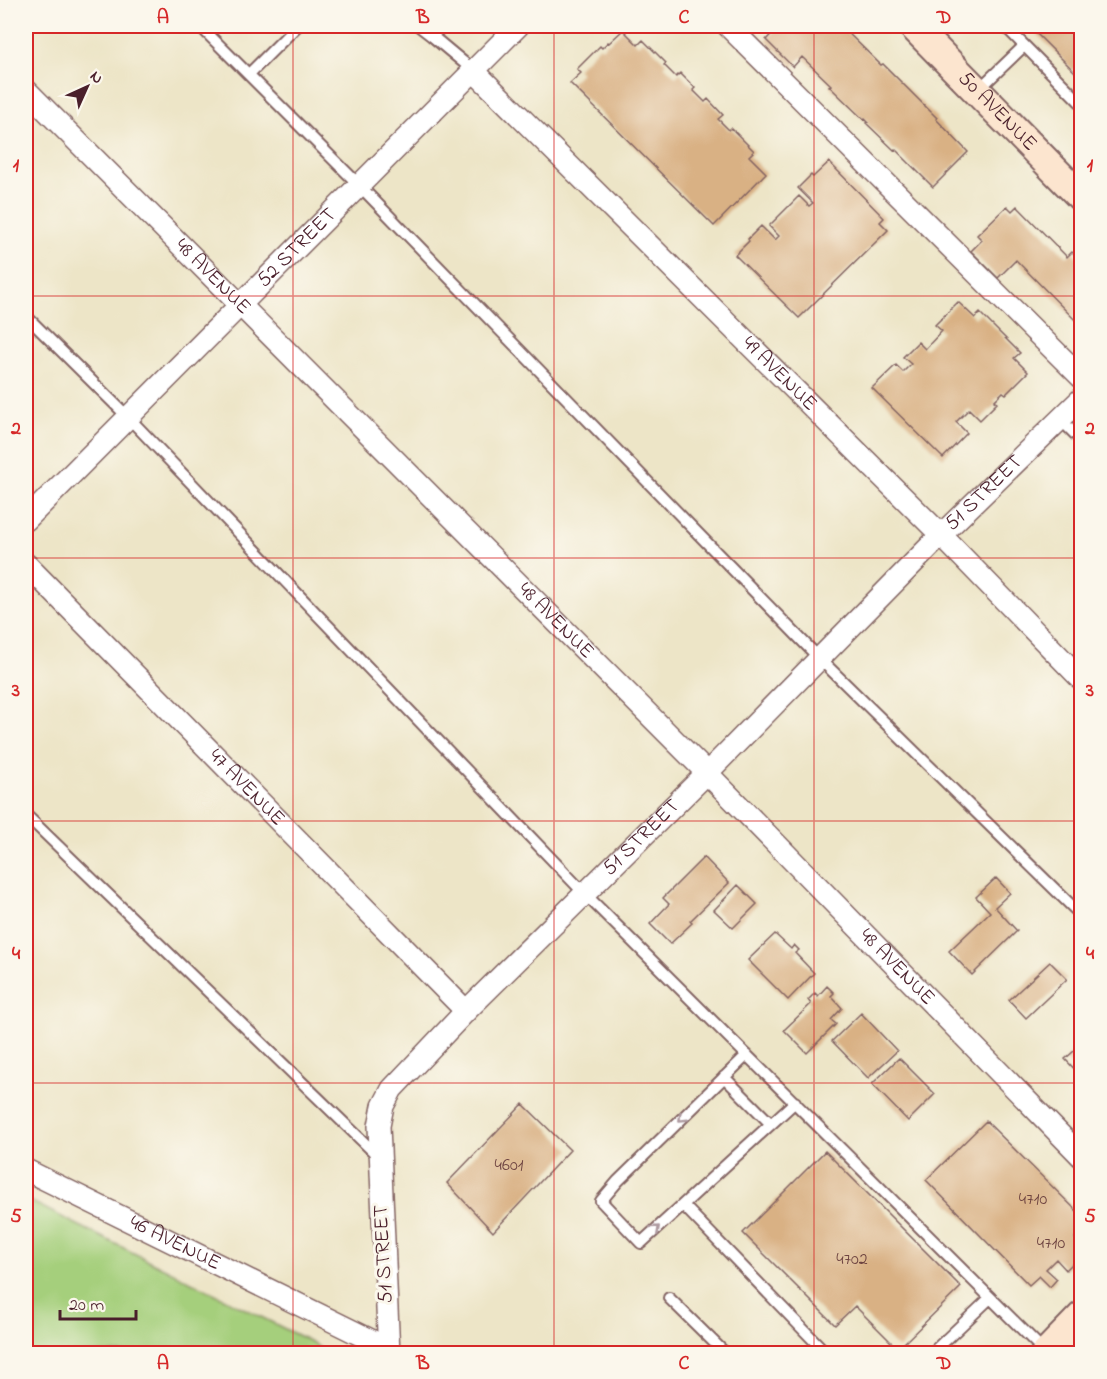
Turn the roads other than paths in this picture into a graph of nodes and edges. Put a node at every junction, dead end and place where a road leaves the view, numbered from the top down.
1 (200, 26) edge
2 (297, 26) edge
3 (419, 26) edge
4 (442, 26) edge
5 (518, 26) edge
6 (728, 26) edge
7 (913, 26) edge
8 (1005, 26) edge
9 (432, 36) junction
10 (1024, 46) junction
11 (474, 71) junction
12 (249, 74) junction
13 (26, 90) edge
14 (977, 91) junction
15 (1082, 104) edge
16 (359, 185) junction
17 (1082, 198) edge
18 (239, 306) junction
19 (26, 316) edge
20 (1082, 378) edge
21 (1082, 398) edge
22 (128, 417) junction
23 (1060, 419) junction
24 (1082, 441) edge
25 (26, 520) edge
26 (941, 535) junction
27 (26, 564) edge
28 (819, 658) junction
29 (1082, 680) edge
30 (706, 773) junction
31 (26, 815) edge
32 (584, 893) junction
33 (1082, 916) edge
34 (466, 1011) junction
35 (747, 1055) junction
36 (724, 1077) junction
37 (795, 1102) junction
38 (771, 1124) junction
39 (1082, 1157) edge
40 (380, 1159) junction
41 (26, 1170) edge
42 (683, 1205) junction
43 (669, 1298) dead end
44 (990, 1298) junction
45 (1082, 1316) edge
46 (389, 1351) edge
47 (726, 1353) edge
48 (827, 1353) edge
49 (931, 1353) edge
50 (1045, 1353) edge

1 - 12 lane
2 - 12 lane
3 - 9 lane
4 - 9 lane
5 - 11 street, 52 STREET
6 - 20 street
7 - 14 main road, 50 AVENUE
8 - 10 lane
9 - 11 lane
10 - 14 lane
10 - 15 lane
11 - 16 street, 52 STREET
11 - 26 street, 49 AVENUE
12 - 16 lane
13 - 18 street, 48 AVENUE
14 - 17 main road, 50 AVENUE
16 - 18 street, 52 STREET
16 - 28 lane
18 - 22 street, 52 STREET
18 - 30 street, 48 AVENUE
19 - 22 lane
21 - 23 street, 51 STREET
22 - 25 street, 52 STREET
22 - 32 lane
23 - 24 lane
23 - 26 street, 51 STREET
26 - 28 street, 51 STREET
26 - 29 street, 49 AVENUE
27 - 34 street, 47 AVENUE
28 - 30 street, 51 STREET
28 - 33 lane
30 - 32 street, 51 STREET
30 - 39 street, 48 AVENUE
31 - 40 lane
32 - 34 street, 51 STREET
32 - 35 lane
34 - 40 street, 51 STREET
35 - 36 lane
35 - 37 lane
36 - 38 lane
36 -> 42 lane
37 - 38 lane
37 - 44 lane
38 - 42 lane
40 - 46 street, 51 STREET
41 - 46 street, 46 AVENUE
42 - 48 lane
43 - 47 lane
44 - 49 lane
44 - 50 lane
45 - 50 main road

